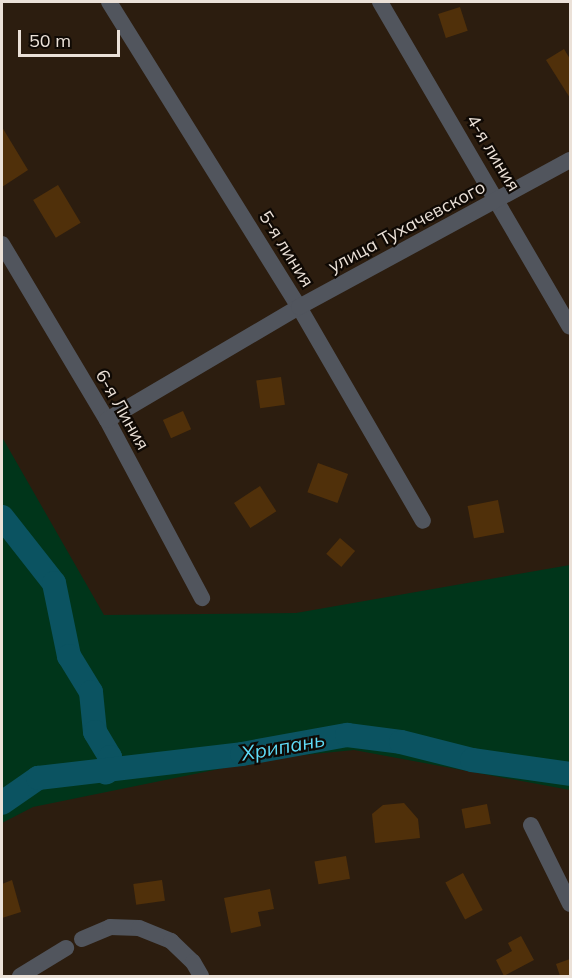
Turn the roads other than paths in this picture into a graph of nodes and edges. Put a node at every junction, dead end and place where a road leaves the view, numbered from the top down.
1 (109, 2) edge
2 (380, 2) edge
3 (570, 160) edge
4 (499, 200) junction
5 (2, 244) edge
6 (299, 307) junction
7 (570, 327) edge
8 (107, 420) junction
9 (423, 521) dead end
10 (202, 598) dead end
11 (531, 825) dead end
12 (570, 904) edge
13 (82, 939) dead end
14 (66, 948) dead end
15 (20, 976) edge
16 (201, 976) edge

1 - 6 street, 5-я линия
2 - 4 street, 4-я линия
3 - 4 street, улица Тухачевского
4 - 6 street, улица Тухачевского
4 - 7 street, 4-я линия
5 - 8 street, 6-я Линия
6 - 8 street, улица Тухачевского
6 - 9 street, 5-я линия
8 - 10 street, 6-я Линия
11 - 12 street
13 - 16 street
14 - 15 street

